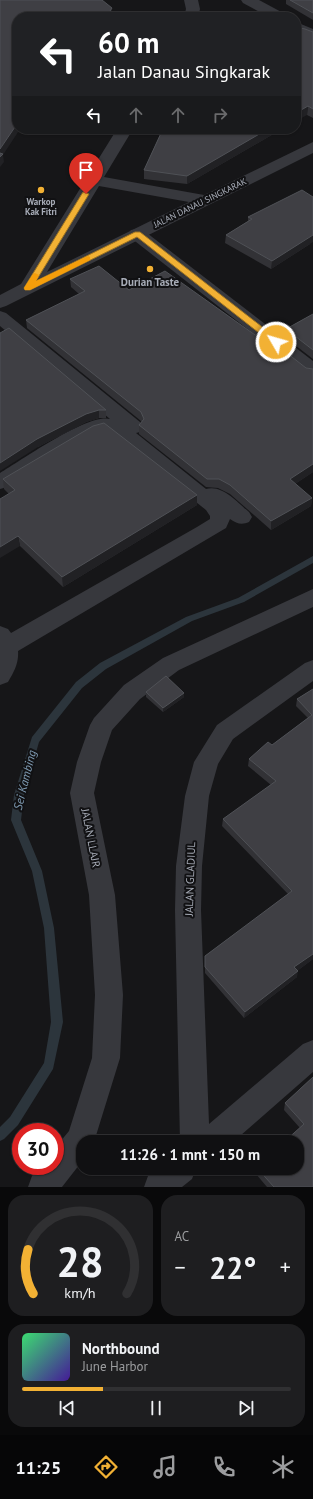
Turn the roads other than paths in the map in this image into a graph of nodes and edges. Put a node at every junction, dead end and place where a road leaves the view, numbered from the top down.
1 (194, 0) edge
2 (248, 0) edge
3 (192, 12) edge
4 (271, 12) edge
5 (301, 29) edge
6 (313, 35) edge
7 (122, 134) edge
8 (313, 147) edge
9 (94, 180) junction
10 (206, 200) junction
11 (137, 234) junction
12 (28, 288) junction
13 (0, 302) edge
14 (0, 316) edge
15 (313, 370) edge
16 (0, 482) edge
17 (242, 517) dead end
18 (313, 597) edge
19 (4, 640) edge
20 (313, 669) edge
21 (0, 676) edge
22 (313, 1054) edge
23 (195, 1135) edge
24 (219, 1135) edge
25 (173, 1175) edge
26 (43, 1187) edge
27 (159, 1187) edge

1 - 3 street
2 - 4 street
5 - 6 street
7 - 9 street
8 - 10 street, JALAN DANAU SINGKARAK
9 - 10 street
9 - 12 street
10 - 11 street, JALAN DANAU SINGKARAK
11 - 12 street, JALAN DANAU SINGKARAK
11 - 15 street
12 - 13 street, JALAN DANAU SINGKARAK
14 - 17 street
16 - 19 street
18 - 26 street, JALAN LLAJR
19 - 21 street
20 - 23 street, JALAN GLADIUL
22 - 24 street
25 - 27 street

